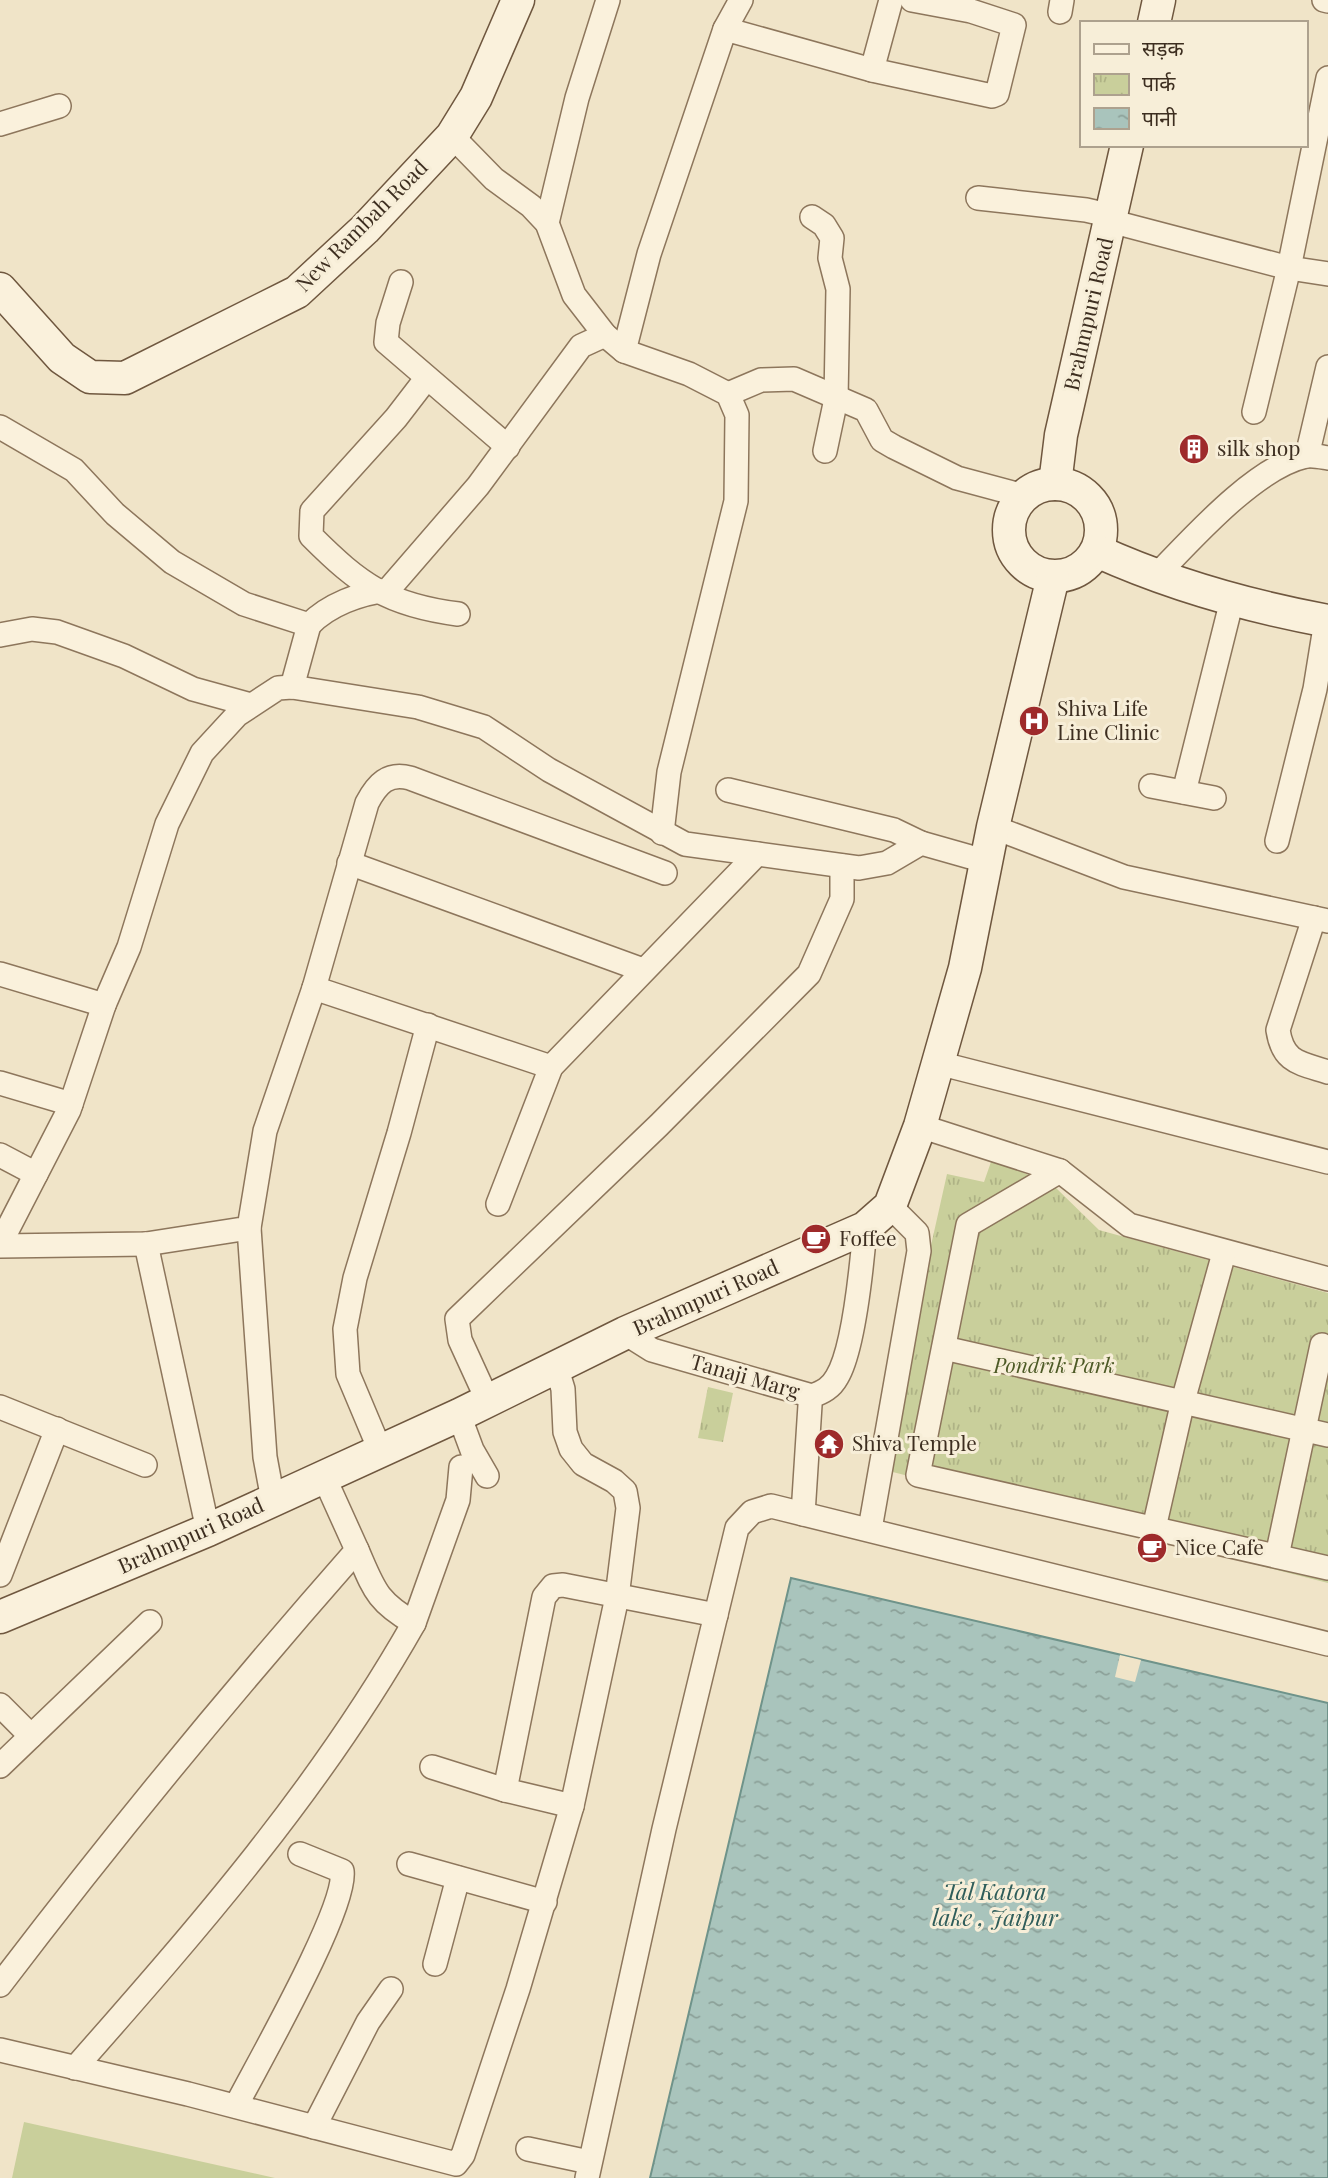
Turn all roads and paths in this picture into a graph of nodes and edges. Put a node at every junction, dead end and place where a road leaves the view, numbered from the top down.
1 (518, 0) edge
2 (608, 0) edge
3 (741, 0) edge
4 (891, 0) edge
5 (912, 0) edge
6 (1159, 0) edge
7 (972, 6) edge
8 (1154, 21) edge
9 (725, 29) junction
10 (872, 70) junction
11 (1328, 78) edge
12 (59, 106) dead end
13 (0, 124) edge
14 (452, 135) junction
15 (1127, 147) edge
16 (978, 198) dead end
17 (812, 217) dead end
18 (1111, 219) junction
19 (547, 223) junction
20 (1289, 268) junction
21 (1328, 274) edge
22 (401, 282) dead end
23 (0, 289) edge
24 (605, 335) junction
25 (624, 351) junction
26 (1328, 367) edge
27 (426, 379) junction
28 (728, 394) junction
29 (836, 399) junction
30 (1254, 412) dead end
31 (0, 427) edge
32 (508, 447) junction
33 (825, 451) dead end
34 (1318, 457) edge
35 (1055, 484) junction
36 (1024, 496) junction
37 (1097, 551) junction
38 (1053, 577) junction
39 (1155, 577) junction
40 (375, 591) junction
41 (1232, 600) junction
42 (458, 614) dead end
43 (1327, 621) edge
44 (309, 625) junction
45 (0, 635) edge
46 (292, 687) junction
47 (251, 705) junction
48 (1151, 786) dead end
49 (728, 790) dead end
50 (1184, 792) junction
51 (1214, 798) dead end
52 (993, 827) junction
53 (662, 833) junction
54 (1277, 841) dead end
55 (921, 843) junction
56 (757, 854) junction
57 (988, 862) junction
58 (349, 863) junction
59 (842, 866) junction
60 (666, 873) dead end
61 (1321, 920) edge
62 (643, 970) junction
63 (0, 974) edge
64 (314, 988) junction
65 (104, 1005) junction
66 (428, 1025) junction
67 (939, 1063) junction
68 (551, 1067) junction
69 (1328, 1072) edge
70 (0, 1083) edge
71 (71, 1104) junction
72 (920, 1126) junction
73 (0, 1155) edge
74 (1328, 1162) edge
75 (1060, 1171) junction
76 (36, 1174) junction
77 (498, 1204) dead end
78 (890, 1206) junction
79 (249, 1228) junction
80 (865, 1228) junction
81 (146, 1244) junction
82 (0, 1245) edge
83 (1224, 1253) junction
84 (1328, 1279) edge
85 (625, 1334) junction
86 (1322, 1345) dead end
87 (944, 1348) junction
88 (556, 1366) junction
89 (487, 1399) junction
90 (1183, 1401) junction
91 (810, 1405) dead end
92 (0, 1407) edge
93 (459, 1415) junction
94 (1303, 1428) junction
95 (57, 1429) junction
96 (1328, 1434) edge
97 (380, 1450) junction
98 (145, 1465) dead end
99 (461, 1467) dead end
100 (487, 1476) dead end
101 (324, 1477) junction
102 (273, 1500) junction
103 (803, 1514) junction
104 (1154, 1528) junction
105 (870, 1529) junction
106 (208, 1530) junction
107 (357, 1550) junction
108 (1277, 1556) junction
109 (1328, 1568) edge
110 (0, 1575) edge
111 (617, 1597) junction
112 (716, 1615) junction
113 (0, 1617) edge
114 (149, 1622) dead end
115 (414, 1623) junction
116 (1328, 1644) edge
117 (0, 1705) edge
118 (31, 1736) junction
119 (0, 1766) edge
120 (432, 1767) dead end
121 (505, 1790) junction
122 (572, 1806) junction
123 (300, 1854) dead end
124 (409, 1864) dead end
125 (458, 1878) junction
126 (545, 1902) junction
127 (435, 1964) dead end
128 (0, 1985) edge
129 (391, 1989) dead end
130 (0, 2050) edge
131 (75, 2068) junction
132 (236, 2106) junction
133 (314, 2127) junction
134 (528, 2149) dead end
135 (588, 2170) edge

1 - 14 street, New Rambah Road
2 - 19 street
3 - 9 street
4 - 10 street
5 - 7 street
6 - 8 street
7 - 10 street
9 - 10 street
9 - 25 street
11 - 20 street
12 - 13 street
14 - 19 street
14 - 23 street, New Rambah Road
15 - 18 street, Brahmpuri Road
16 - 18 street
17 - 29 street
18 - 20 street
18 - 35 street, Brahmpuri Road
19 - 24 street
20 - 21 street
20 - 30 street
22 - 27 street
24 - 25 street
24 - 32 street
25 - 28 street
26 - 34 street
27 - 32 street
27 - 40 street
28 - 29 street
28 - 53 street
29 - 33 street
29 - 36 street
31 - 44 street
32 - 40 street
34 - 39 street
35 - 36 street
35 - 37 street
36 - 38 street
37 - 38 street
37 - 39 street
38 - 52 street, Brahmpuri Road
39 - 41 street
40 - 42 street
40 - 44 street
41 - 43 street
41 - 50 street
43 - 54 street
44 - 46 street
45 - 47 street
46 - 47 street
46 - 53 street
47 - 65 street
48 - 50 street
49 - 55 street
50 - 51 street
52 - 57 street, Brahmpuri Road
52 - 61 street
53 - 56 street
55 - 57 street
55 - 59 street
56 - 59 street
56 - 62 street
57 - 67 street, Brahmpuri Road
58 - 60 street
58 - 62 street
58 - 64 street
59 - 89 street
61 - 69 street
62 - 68 street
63 - 65 street
64 - 66 street
64 - 79 street
65 - 71 street
66 - 68 street
66 - 97 street
67 - 72 street, Brahmpuri Road
67 - 74 street
68 - 77 street
70 - 71 street
71 - 76 street
72 - 75 street
72 - 78 street, Brahmpuri Road
73 - 76 street
75 - 83 street
75 - 87 street
76 - 82 street
78 - 80 street, Brahmpuri Road
78 - 105 street
79 - 81 street
79 - 102 street
80 - 85 street, Brahmpuri Road
80 - 85 street, Tanaji Marg
81 - 82 street
81 - 106 street
83 - 84 street
83 - 90 street
85 - 88 street, Brahmpuri Road
86 - 94 street
87 - 90 street
87 - 104 street
88 - 89 street, Brahmpuri Road
88 - 111 street
89 - 93 street, Brahmpuri Road
90 - 94 street
90 - 104 street
91 - 103 street
92 - 95 street
93 - 97 street, Brahmpuri Road
93 - 100 street
94 - 96 street
94 - 108 street
95 - 98 street
95 - 110 street
97 - 101 street, Brahmpuri Road
99 - 115 street
101 - 102 street, Brahmpuri Road
101 - 107 street
102 - 106 street, Brahmpuri Road
103 - 105 street
103 - 112 street
104 - 108 street
105 - 116 street
106 - 113 street, Brahmpuri Road
107 - 115 street
107 - 128 street
108 - 109 street
111 - 112 street
111 - 121 street
111 - 122 street
112 - 135 street
114 - 118 street
115 - 131 street
117 - 118 street
118 - 119 street
120 - 121 street
121 - 122 street
122 - 126 street
123 - 132 street
124 - 125 street
125 - 126 street
125 - 127 street
126 - 133 street
129 - 133 street
130 - 131 street
131 - 132 street
132 - 133 street
134 - 135 street

